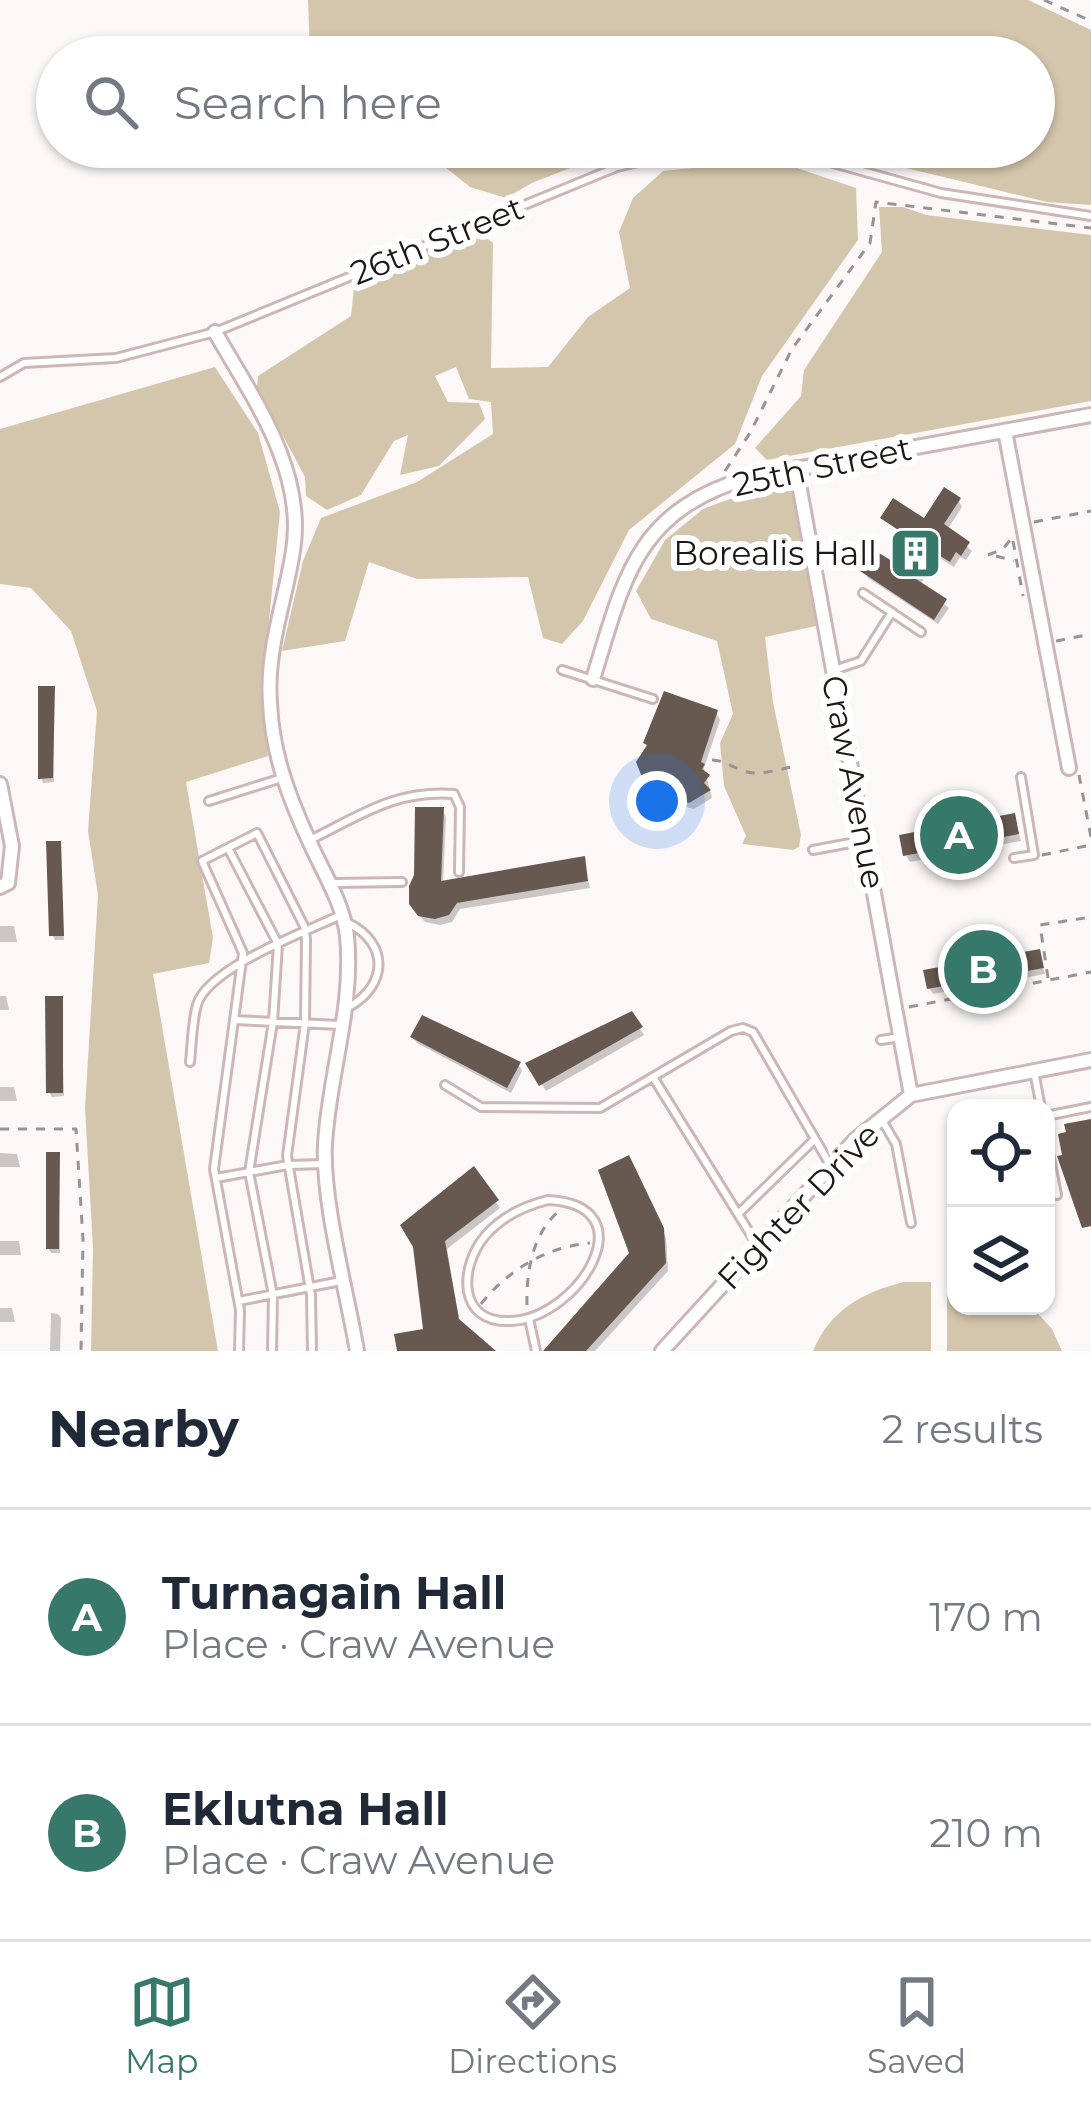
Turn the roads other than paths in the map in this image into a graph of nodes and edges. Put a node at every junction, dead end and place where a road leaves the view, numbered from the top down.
1 (615, 168) edge
2 (851, 168) edge
3 (1091, 216) edge
4 (215, 332) junction
5 (0, 377) edge
6 (1091, 415) edge
7 (1005, 431) junction
8 (796, 468) junction
9 (863, 593) dead end
10 (892, 612) junction
11 (921, 632) dead end
12 (562, 670) dead end
13 (833, 670) junction
14 (592, 679) junction
15 (653, 700) dead end
16 (1069, 768) dead end
17 (1021, 777) dead end
18 (282, 778) junction
19 (0, 784) edge
20 (209, 801) dead end
21 (865, 840) junction
22 (309, 841) junction
23 (228, 848) junction
24 (813, 850) dead end
25 (1014, 858) dead end
26 (459, 872) dead end
27 (402, 882) dead end
28 (329, 883) junction
29 (0, 887) edge
30 (342, 918) junction
31 (305, 932) junction
32 (278, 944) junction
33 (242, 961) junction
34 (346, 1009) junction
35 (234, 1019) junction
36 (273, 1022) junction
37 (305, 1024) junction
38 (344, 1025) junction
39 (901, 1037) junction
40 (881, 1040) dead end
41 (1091, 1060) edge
42 (190, 1062) dead end
43 (1034, 1071) junction
44 (653, 1077) junction
45 (446, 1085) dead end
46 (911, 1095) junction
47 (1039, 1099) edge
48 (1091, 1107) edge
49 (1055, 1114) edge
50 (880, 1119) junction
51 (815, 1139) junction
52 (325, 1164) junction
53 (288, 1165) junction
54 (831, 1166) junction
55 (249, 1172) junction
56 (215, 1178) junction
57 (1055, 1184) edge
58 (1057, 1195) dead end
59 (738, 1214) junction
60 (911, 1223) dead end
61 (758, 1246) junction
62 (344, 1280) junction
63 (310, 1289) junction
64 (273, 1295) junction
65 (239, 1301) junction
66 (529, 1319) junction
67 (239, 1351) edge
68 (272, 1351) edge
69 (312, 1351) edge
70 (357, 1351) edge
71 (536, 1351) edge
72 (662, 1351) edge

1 - 4 lane, 26th Street
2 - 3 lane, 26th Street
4 - 5 lane, 26th Street
4 - 18 street
6 - 7 street, 25th Street
7 - 8 street, 25th Street
7 - 16 street
8 - 13 street, Craw Avenue
8 - 14 street, 25th Street
9 - 10 lane
10 - 11 lane
10 - 13 lane
12 - 14 lane
13 - 21 street, Craw Avenue
14 - 15 lane
17 - 25 lane
18 - 20 lane
18 - 22 street
19 - 29 street
21 - 24 lane
21 - 39 street, Craw Avenue
22 - 26 lane
22 - 28 street
23 - 31 lane
23 - 32 lane
23 - 33 lane
27 - 28 lane
28 - 30 street
30 - 31 lane
30 - 34 street
30 - 34 lane
31 - 32 lane
31 - 37 lane
32 - 33 lane
32 - 36 lane
33 - 35 lane
33 - 42 lane
34 - 38 street
35 - 36 lane
35 - 56 lane
36 - 37 lane
36 - 55 lane
37 - 38 lane
37 - 53 lane
38 - 52 street
39 - 40 lane
39 - 46 street, Craw Avenue
41 - 43 street, Fighter Drive
43 - 46 street, Fighter Drive
43 - 47 lane
44 - 45 lane
44 - 51 lane
44 - 59 lane
46 - 50 street, Fighter Drive
48 - 49 lane
50 - 54 street, Fighter Drive
50 - 60 lane
51 - 54 lane
51 - 59 lane
52 - 53 lane
52 - 62 street
53 - 55 lane
53 - 63 lane
54 - 61 street, Fighter Drive
55 - 56 lane
55 - 64 lane
56 - 65 lane
57 - 58 lane
59 - 61 lane
61 - 72 street, Fighter Drive
62 - 63 lane
62 - 70 street
63 - 64 lane
63 - 69 lane
64 - 65 lane
64 - 68 lane
65 - 67 lane
66 - 66 lane
66 - 71 lane

